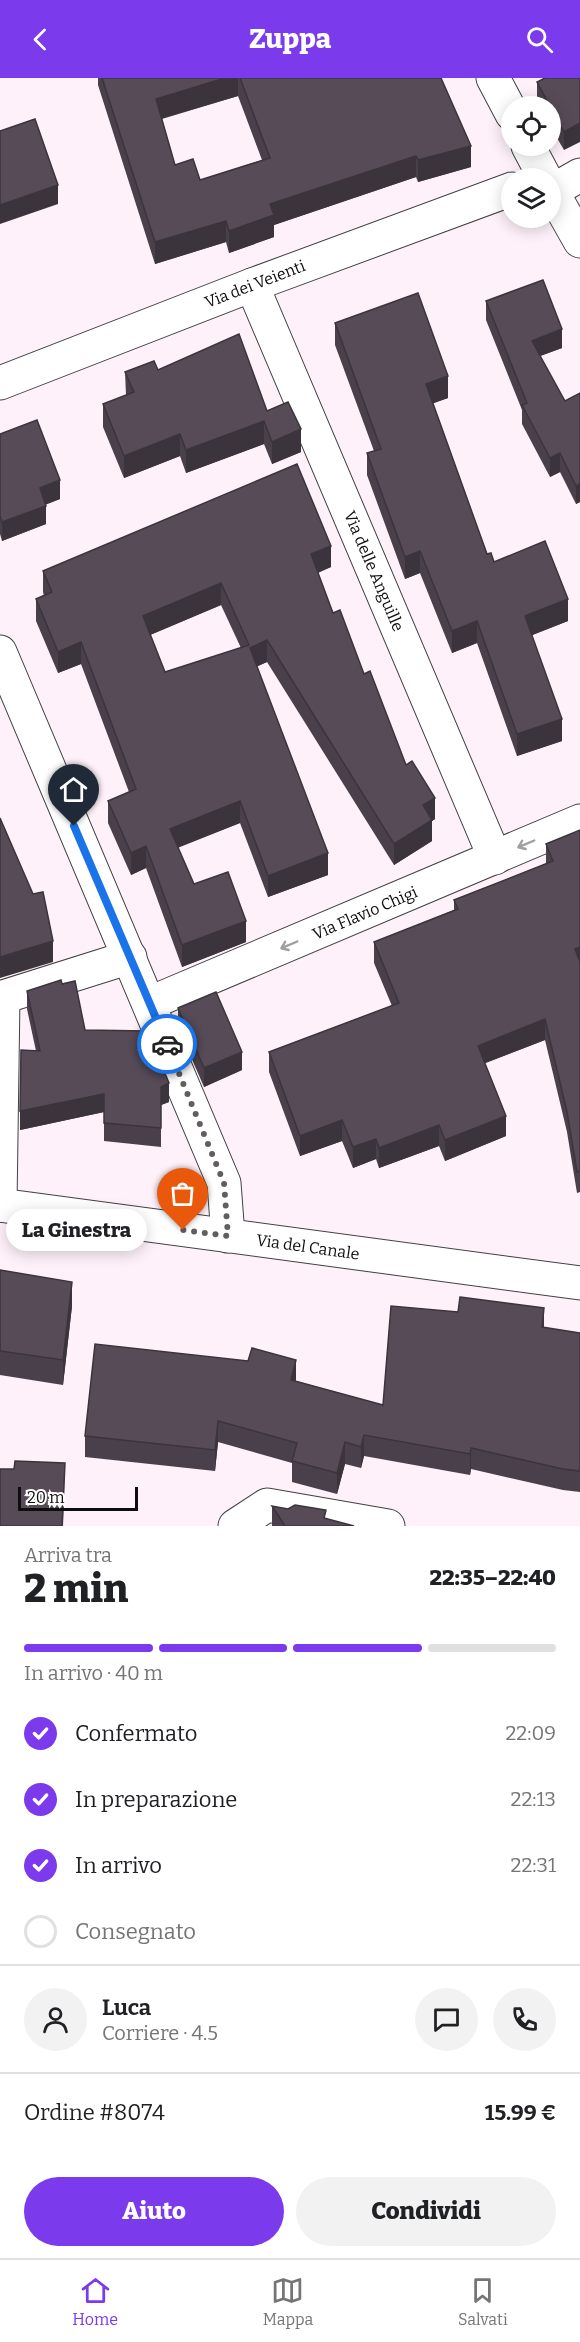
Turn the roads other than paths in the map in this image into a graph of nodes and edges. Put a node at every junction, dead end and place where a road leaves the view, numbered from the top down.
1 (493, 78) edge
2 (502, 96) edge
3 (580, 175) edge
4 (561, 179) edge
5 (501, 193) edge
6 (561, 209) edge
7 (580, 241) edge
8 (252, 285) junction
9 (0, 383) edge
10 (0, 652) edge
11 (580, 821) edge
12 (495, 858) junction
13 (130, 957) junction
14 (150, 1003) junction
15 (0, 1205) edge
16 (228, 1236) junction
17 (580, 1283) edge
18 (235, 1526) edge
19 (388, 1526) edge

1 - 2 street
3 - 4 street
5 - 8 street, Via dei Veienti
6 - 7 street
8 - 9 street, Via dei Veienti
8 - 12 street, Via delle Anguille
10 - 13 street
11 -> 12 street, Via Flavio Chigi
12 -> 14 street, Via Flavio Chigi
13 - 14 street
13 - 15 street
14 - 16 street
15 - 16 street, Via del Canale
16 - 17 street, Via del Canale
18 - 19 street

